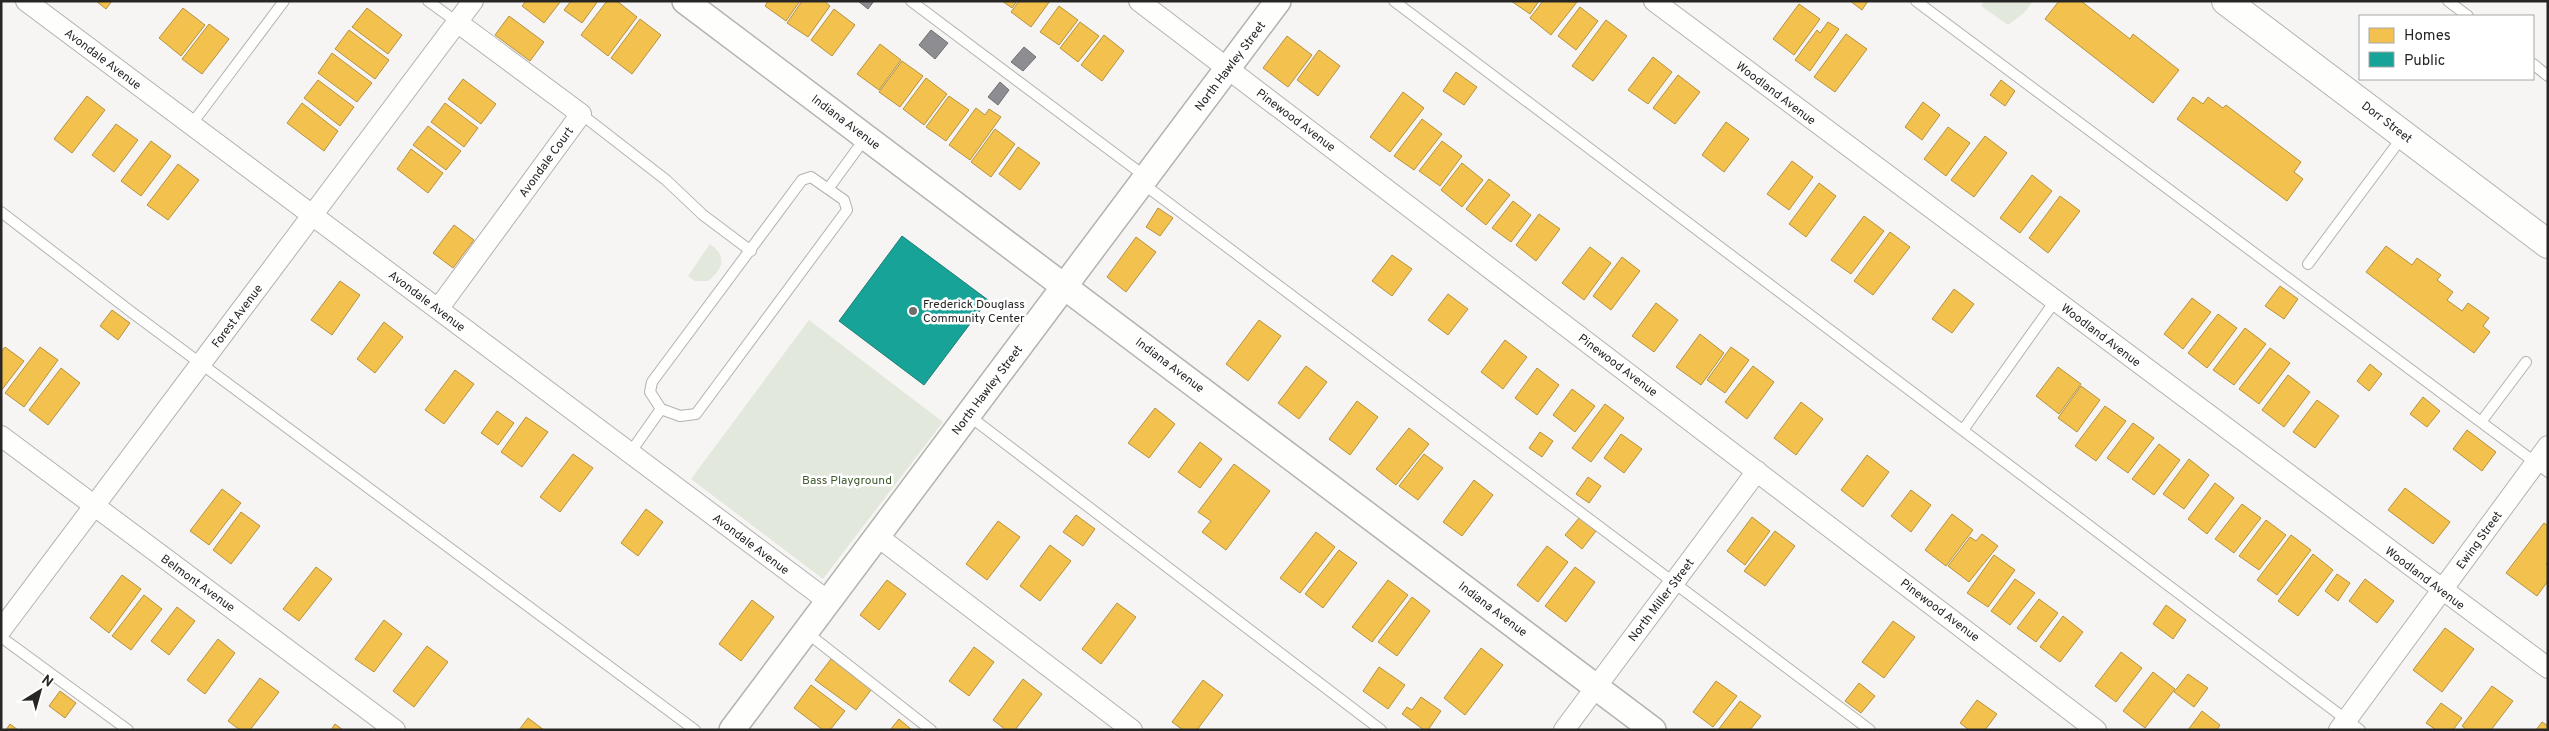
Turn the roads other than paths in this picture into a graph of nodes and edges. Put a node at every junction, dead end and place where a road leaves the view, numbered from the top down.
1 (26, 1) edge
2 (284, 1) edge
3 (428, 1) edge
4 (473, 1) edge
5 (685, 1) edge
6 (911, 1) edge
7 (1138, 1) edge
8 (1278, 1) edge
9 (1394, 1) edge
10 (1654, 1) edge
11 (1916, 1) edge
12 (2448, 1) edge
13 (2237, 5) edge
14 (2467, 15) edge
15 (457, 22) junction
16 (2534, 65) edge
17 (1228, 69) junction
18 (2548, 76) edge
19 (581, 114) junction
20 (191, 125) junction
21 (2403, 135) junction
22 (866, 137) junction
23 (1144, 180) junction
24 (828, 189) junction
25 (1, 212) edge
26 (312, 216) junction
27 (2548, 244) edge
28 (751, 251) junction
29 (2308, 264) dead end
30 (1066, 286) junction
31 (2055, 301) junction
32 (438, 309) junction
33 (2526, 362) dead end
34 (202, 363) junction
35 (661, 409) junction
36 (968, 415) junction
37 (2481, 422) junction
38 (1963, 430) junction
39 (1, 436) edge
40 (2548, 446) edge
41 (630, 453) junction
42 (2542, 468) edge
43 (1757, 471) junction
44 (94, 506) junction
45 (877, 536) junction
46 (1674, 582) junction
47 (2442, 590) junction
48 (828, 601) junction
49 (1, 630) edge
50 (806, 631) junction
51 (1, 637) edge
52 (2548, 668) edge
53 (1596, 687) junction
54 (2348, 726) edge
55 (128, 730) edge
56 (395, 730) edge
57 (695, 730) edge
58 (732, 730) edge
59 (931, 730) edge
60 (1132, 730) edge
61 (1382, 730) edge
62 (1564, 730) edge
63 (1653, 730) edge
64 (1870, 730) edge
65 (2096, 730) edge

1 - 20 street, Avondale Avenue
2 - 20 lane
3 - 15 lane
4 - 15 street, Forest Avenue
5 - 22 street, Indiana Avenue
6 - 23 lane
7 - 17 street, Pinewood Avenue
8 - 17 street, North Hawley Street
9 - 38 lane
10 - 31 street, Woodland Avenue
11 - 37 lane
12 - 14 lane
13 - 21 main road, Dorr Street
15 - 19 street, Avondale Court
15 - 26 street, Forest Avenue
16 - 18 lane
17 - 23 street, North Hawley Street
17 - 43 street, Pinewood Avenue
19 - 28 lane
19 - 32 street, Avondale Court
20 - 26 street, Avondale Avenue
21 - 27 main road, Dorr Street
21 - 29 lane
22 - 24 lane
22 - 30 street, Indiana Avenue
23 - 30 street, North Hawley Street
23 - 46 lane
24 - 28 lane
24 - 35 lane
25 - 34 lane
26 - 32 street, Avondale Avenue
26 - 34 street, Forest Avenue
28 - 35 lane
30 - 36 street, North Hawley Street
30 - 53 street, Indiana Avenue
31 - 38 lane
31 - 47 street, Woodland Avenue
32 - 41 street, Avondale Avenue
33 - 37 lane
34 - 44 street, Forest Avenue
34 - 57 lane
35 - 41 lane
36 - 45 street, North Hawley Street
36 - 61 lane
37 - 42 lane
38 - 54 lane
39 - 44 street, Belmont Avenue
40 - 42 street, Ewing Street
41 - 48 street, Avondale Avenue
42 - 47 street, Ewing Street
43 - 46 street, North Miller Street
43 - 65 street, Pinewood Avenue
44 - 49 street, Forest Avenue
44 - 56 street, Belmont Avenue
45 - 48 street, North Hawley Street
45 - 60 street
46 - 53 street, North Miller Street
46 - 64 lane
47 - 52 street, Woodland Avenue
47 - 54 street, Ewing Street
48 - 50 street, North Hawley Street
50 - 58 street, North Hawley Street
50 - 59 lane
51 - 55 lane
53 - 62 street, North Miller Street
53 - 63 street, Indiana Avenue

